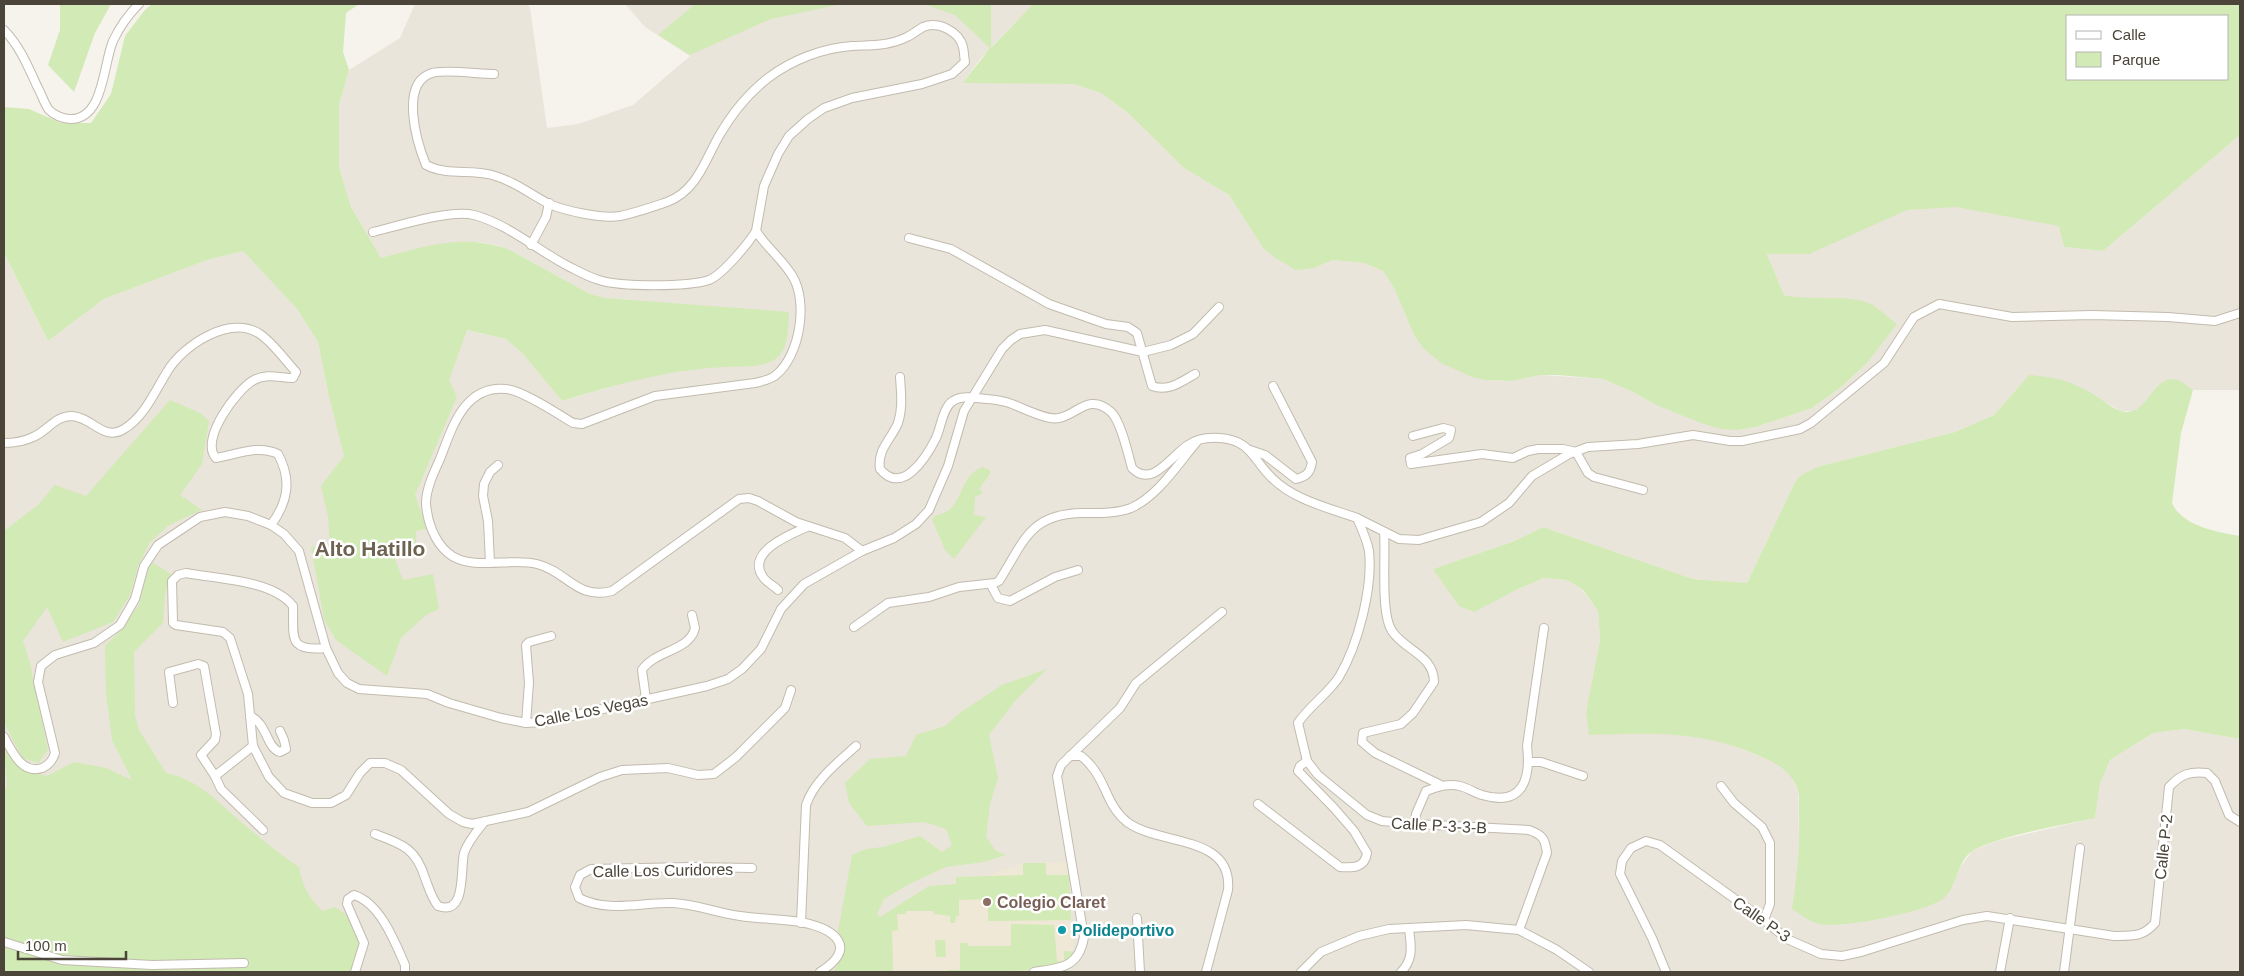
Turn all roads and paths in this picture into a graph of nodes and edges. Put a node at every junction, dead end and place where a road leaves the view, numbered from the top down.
1 (139, 4) edge
2 (4, 30) edge
3 (494, 74) dead end
4 (549, 203) junction
5 (756, 231) junction
6 (373, 232) dead end
7 (910, 238) dead end
8 (531, 245) junction
9 (1219, 307) dead end
10 (2240, 313) edge
11 (1143, 352) junction
12 (1195, 374) dead end
13 (900, 377) dead end
14 (1273, 386) dead end
15 (973, 398) junction
16 (1413, 436) dead end
17 (1199, 439) junction
18 (4, 443) edge
19 (1250, 450) junction
20 (1576, 452) junction
21 (498, 465) dead end
22 (1643, 490) dead end
23 (1357, 518) junction
24 (271, 525) junction
25 (806, 527) junction
26 (1384, 532) junction
27 (862, 551) junction
28 (490, 563) junction
29 (1078, 570) dead end
30 (991, 585) junction
31 (778, 590) dead end
32 (1222, 612) dead end
33 (692, 615) dead end
34 (854, 628) dead end
35 (1544, 628) dead end
36 (551, 636) dead end
37 (326, 648) junction
38 (791, 690) dead end
39 (646, 699) junction
40 (173, 703) dead end
41 (250, 716) junction
42 (526, 723) junction
43 (280, 732) dead end
44 (4, 738) edge
45 (253, 746) junction
46 (856, 746) dead end
47 (1070, 756) junction
48 (1307, 761) junction
49 (1529, 762) junction
50 (216, 776) junction
51 (1583, 776) dead end
52 (1441, 785) junction
53 (1721, 786) dead end
54 (1258, 804) dead end
55 (485, 821) junction
56 (2240, 822) edge
57 (1416, 824) junction
58 (263, 830) dead end
59 (375, 834) dead end
60 (2080, 848) dead end
61 (752, 868) dead end
62 (1137, 918) dead end
63 (2010, 918) junction
64 (1764, 920) junction
65 (801, 922) junction
66 (2070, 928) junction
67 (1409, 929) junction
68 (1519, 930) junction
69 (4, 942) edge
70 (244, 963) dead end
71 (355, 972) edge
72 (405, 972) edge
73 (820, 972) edge
74 (1034, 972) edge
75 (1140, 972) edge
76 (1206, 972) edge
77 (1301, 972) edge
78 (1401, 972) edge
79 (1589, 972) edge
80 (1666, 972) edge
81 (2000, 972) edge
82 (2064, 972) edge

1 - 2 street
3 - 4 street
4 - 5 street
4 - 8 street
5 - 8 street
5 - 28 street
6 - 8 street
7 - 11 street
9 - 11 street
10 - 20 street
11 - 12 street
11 - 15 street, Calle Los Vegas
13 - 15 street
14 - 19 street
15 - 17 street
15 - 27 street, Calle Los Vegas
16 - 20 street
17 - 19 street
17 - 30 street
18 - 24 street
19 - 23 street
20 - 22 street
20 - 26 street
21 - 28 street
23 - 26 street
23 - 48 street, Calle P-3-3-B
24 - 37 street, Calle Los Vegas
24 - 44 street, Calle Los Vegas
25 - 27 street
25 - 28 street
25 - 31 street
26 - 52 street
27 - 39 street, Calle Los Vegas
29 - 30 street
30 - 34 street
32 - 47 street
33 - 39 street
35 - 49 street
36 - 42 street
37 - 41 street
37 - 42 street, Calle Los Vegas
38 - 55 street
39 - 42 street, Calle Los Vegas
40 - 50 street
41 - 43 street
41 - 45 street
45 - 50 street
45 - 55 street
46 - 65 street
47 - 74 street
47 - 76 street
48 - 54 street
48 - 57 street, Calle P-3-3-B
49 - 51 street
49 - 52 street
50 - 58 street
52 - 57 street
53 - 64 street
55 - 59 street
56 - 66 street, Calle P-2
57 - 68 street, Calle P-3-3-B
60 - 66 street
61 - 65 street, Calle Los Curidores
62 - 75 street
63 - 64 street, Calle P-3
63 - 66 street, Calle P-3
63 - 81 street
64 - 80 street, Calle P-3
65 - 73 street, Calle Los Curidores
66 - 82 street
67 - 68 street
67 - 77 street
67 - 78 street
68 - 79 street
69 - 70 street
71 - 72 street

